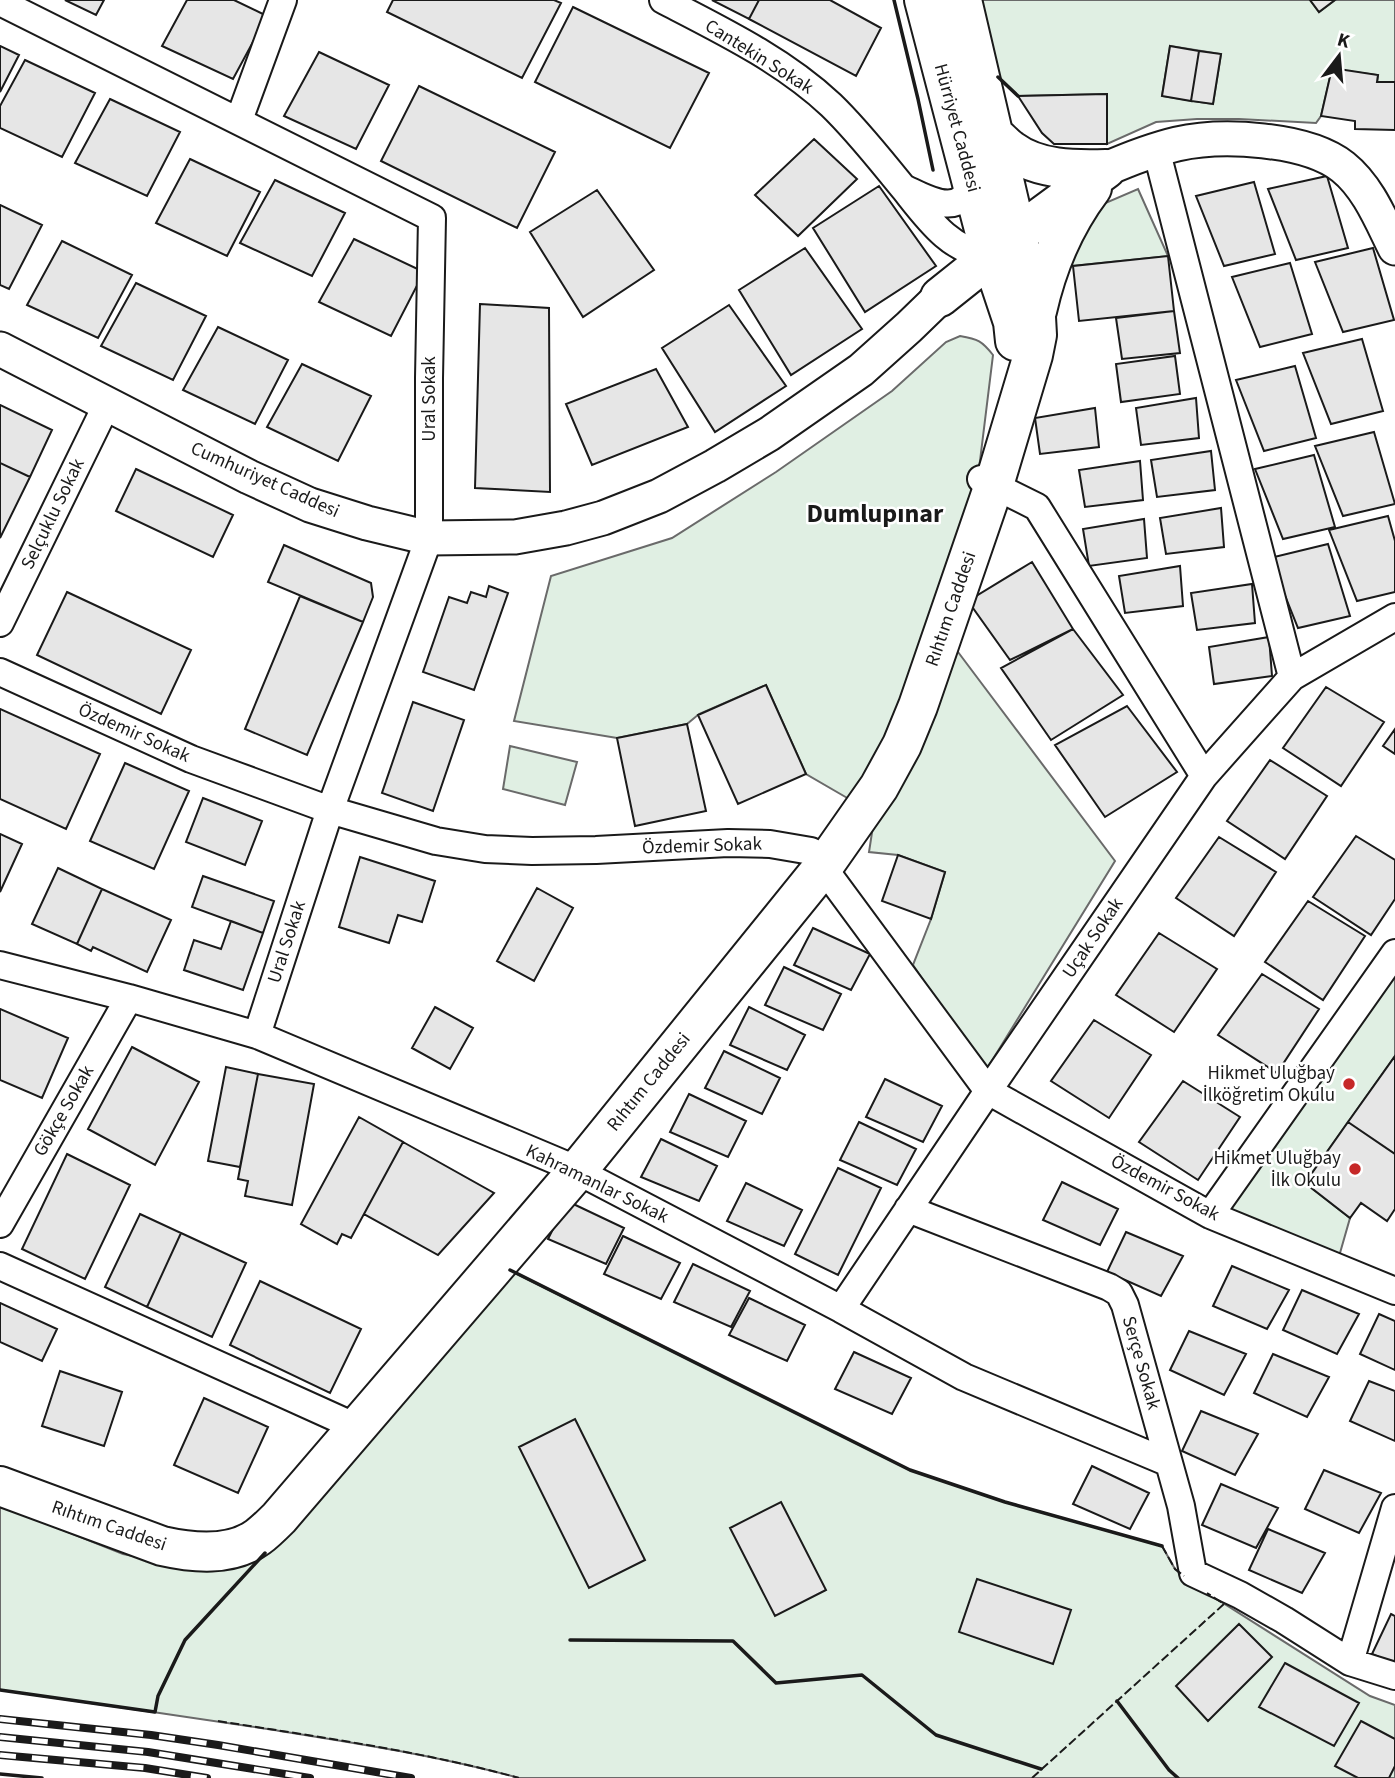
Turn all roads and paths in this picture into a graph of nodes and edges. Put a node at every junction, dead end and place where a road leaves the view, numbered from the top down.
1 (284, 0) edge
2 (663, 0) edge
3 (924, 0) edge
4 (962, 0) edge
5 (0, 2) edge
6 (239, 120) junction
7 (994, 135) junction
8 (1156, 149) junction
9 (1106, 169) junction
10 (972, 182) junction
11 (902, 187) junction
12 (990, 246) junction
13 (1395, 248) edge
14 (940, 297) junction
15 (1021, 331) junction
16 (0, 349) edge
17 (107, 404) junction
18 (986, 481) junction
19 (429, 538) junction
20 (1395, 617) edge
21 (0, 624) edge
22 (0, 672) edge
23 (1292, 677) junction
24 (1204, 776) junction
25 (330, 810) junction
26 (817, 859) junction
27 (1395, 953) edge
28 (0, 965) edge
29 (129, 999) junction
30 (257, 1035) junction
31 (988, 1091) junction
32 (571, 1167) junction
33 (908, 1209) junction
34 (1210, 1215) junction
35 (0, 1224) edge
36 (0, 1266) edge
37 (1395, 1291) edge
38 (841, 1309) junction
39 (343, 1421) junction
40 (1170, 1463) junction
41 (0, 1464) edge
42 (0, 1486) edge
43 (1395, 1508) edge
44 (1350, 1662) junction
45 (1395, 1676) edge

1 - 6 street
2 - 11 street, Cantekin Sokak
3 - 10 main road, Hürriyet Caddesi
4 - 7 main road, Hürriyet Caddesi
5 - 6 street, Ural Sokak
6 - 19 street, Ural Sokak
7 - 9 main road
7 - 12 main road, Hürriyet Caddesi
8 - 9 street
8 - 13 street
8 - 23 street
9 - 12 main road
9 - 15 main road, Rıhtım Caddesi
10 - 11 street
10 - 12 main road, Hürriyet Caddesi
11 - 12 street, Cantekin Sokak
12 - 14 main road
12 - 15 main road
14 - 15 main road
14 - 19 street, Cumhuriyet Caddesi
15 - 18 main road, Rıhtım Caddesi
16 - 17 street, Cumhuriyet Caddesi
17 - 19 street, Cumhuriyet Caddesi
17 - 21 street, Selçuklu Sokak
18 - 24 street
18 - 26 main road, Rıhtım Caddesi
19 - 25 street, Ural Sokak
20 - 23 street, Uçak Sokak
22 - 25 street, Özdemir Sokak
23 - 24 street, Uçak Sokak
24 - 31 street, Uçak Sokak
25 - 26 street, Özdemir Sokak
25 - 30 street, Ural Sokak
26 - 31 street, Özdemir Sokak
26 - 32 main road, Rıhtım Caddesi
27 - 34 street
28 - 29 street, Kahramanlar Sokak
29 - 30 street, Kahramanlar Sokak
29 - 35 street, Gökçe Sokak
30 - 32 street, Kahramanlar Sokak
31 - 33 street, Uçak Sokak
31 - 34 street, Özdemir Sokak
32 - 38 street, Kahramanlar Sokak
32 - 39 main road, Rıhtım Caddesi
32 - 42 main road, Rıhtım Caddesi
33 - 38 street, Uçak Sokak
33 - 40 street, Serçe Sokak
34 - 37 street, Özdemir Sokak
36 - 39 street
38 - 40 street, Kahramanlar Sokak
39 - 41 main road, Rıhtım Caddesi
40 - 44 street, Serçe Sokak
43 - 44 street
44 - 45 street

